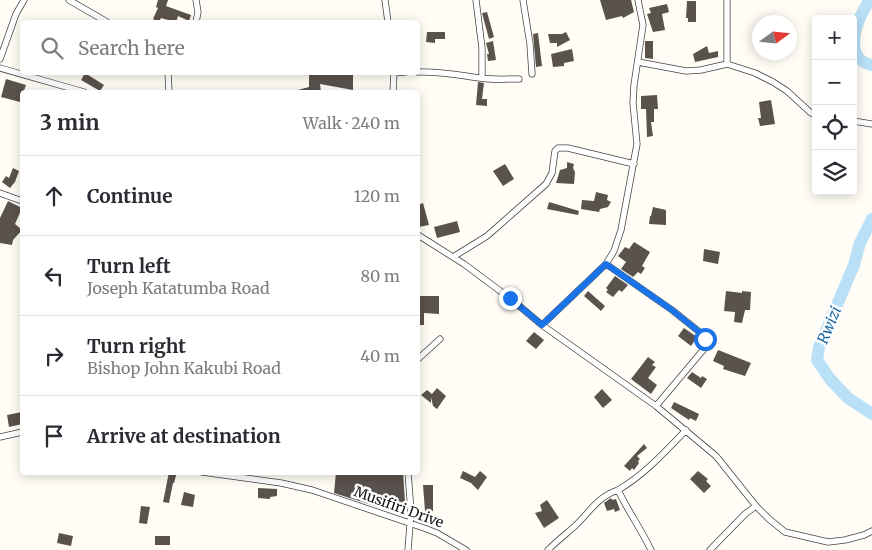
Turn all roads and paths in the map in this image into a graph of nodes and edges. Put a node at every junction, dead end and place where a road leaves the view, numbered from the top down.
1 (24, 0) edge
2 (69, 0) edge
3 (196, 0) edge
4 (385, 0) edge
5 (476, 0) edge
6 (523, 0) edge
7 (638, 0) edge
8 (727, 0) edge
9 (104, 20) edge
10 (196, 20) edge
11 (388, 20) edge
12 (0, 58) edge
13 (638, 62) junction
14 (727, 64) junction
15 (0, 68) edge
16 (420, 72) edge
17 (20, 74) edge
18 (532, 74) dead end
19 (24, 75) edge
20 (168, 75) edge
21 (394, 75) edge
22 (482, 78) junction
23 (519, 79) dead end
24 (77, 90) edge
25 (169, 90) edge
26 (393, 90) edge
27 (812, 113) edge
28 (857, 122) edge
29 (872, 124) edge
30 (634, 164) junction
31 (0, 193) edge
32 (20, 200) edge
33 (420, 236) edge
34 (453, 257) junction
35 (606, 264) junction
36 (542, 325) junction
37 (440, 339) dead end
38 (420, 357) edge
39 (656, 406) junction
40 (686, 430) junction
41 (20, 432) edge
42 (0, 437) edge
43 (224, 475) edge
44 (408, 475) edge
45 (618, 490) junction
46 (756, 506) junction
47 (410, 524) junction
48 (872, 531) edge
49 (408, 550) edge
50 (466, 550) edge
51 (548, 550) edge
52 (651, 550) edge
53 (710, 550) edge

1 - 12 street
2 - 9 street
3 - 10 street
4 - 11 street
5 - 22 street
6 - 18 street
7 - 13 street
8 - 14 street
13 - 14 street
13 - 30 street
14 - 27 street
15 - 17 street
16 - 22 street
19 - 24 street
20 - 25 street
21 - 26 street
22 - 23 street
28 - 29 street
30 - 34 street
30 - 35 street
31 - 32 street
33 - 34 street
34 - 36 street
35 - 36 street
35 - 39 street
36 - 39 street
37 - 38 street
39 - 40 street
40 - 45 street
40 - 46 street
41 - 42 street
43 - 47 street, Musifiri Drive
44 - 47 street
45 - 51 street
45 - 52 street
46 - 48 street
46 - 53 street
47 - 49 street
47 - 50 street, Musifiri Drive

